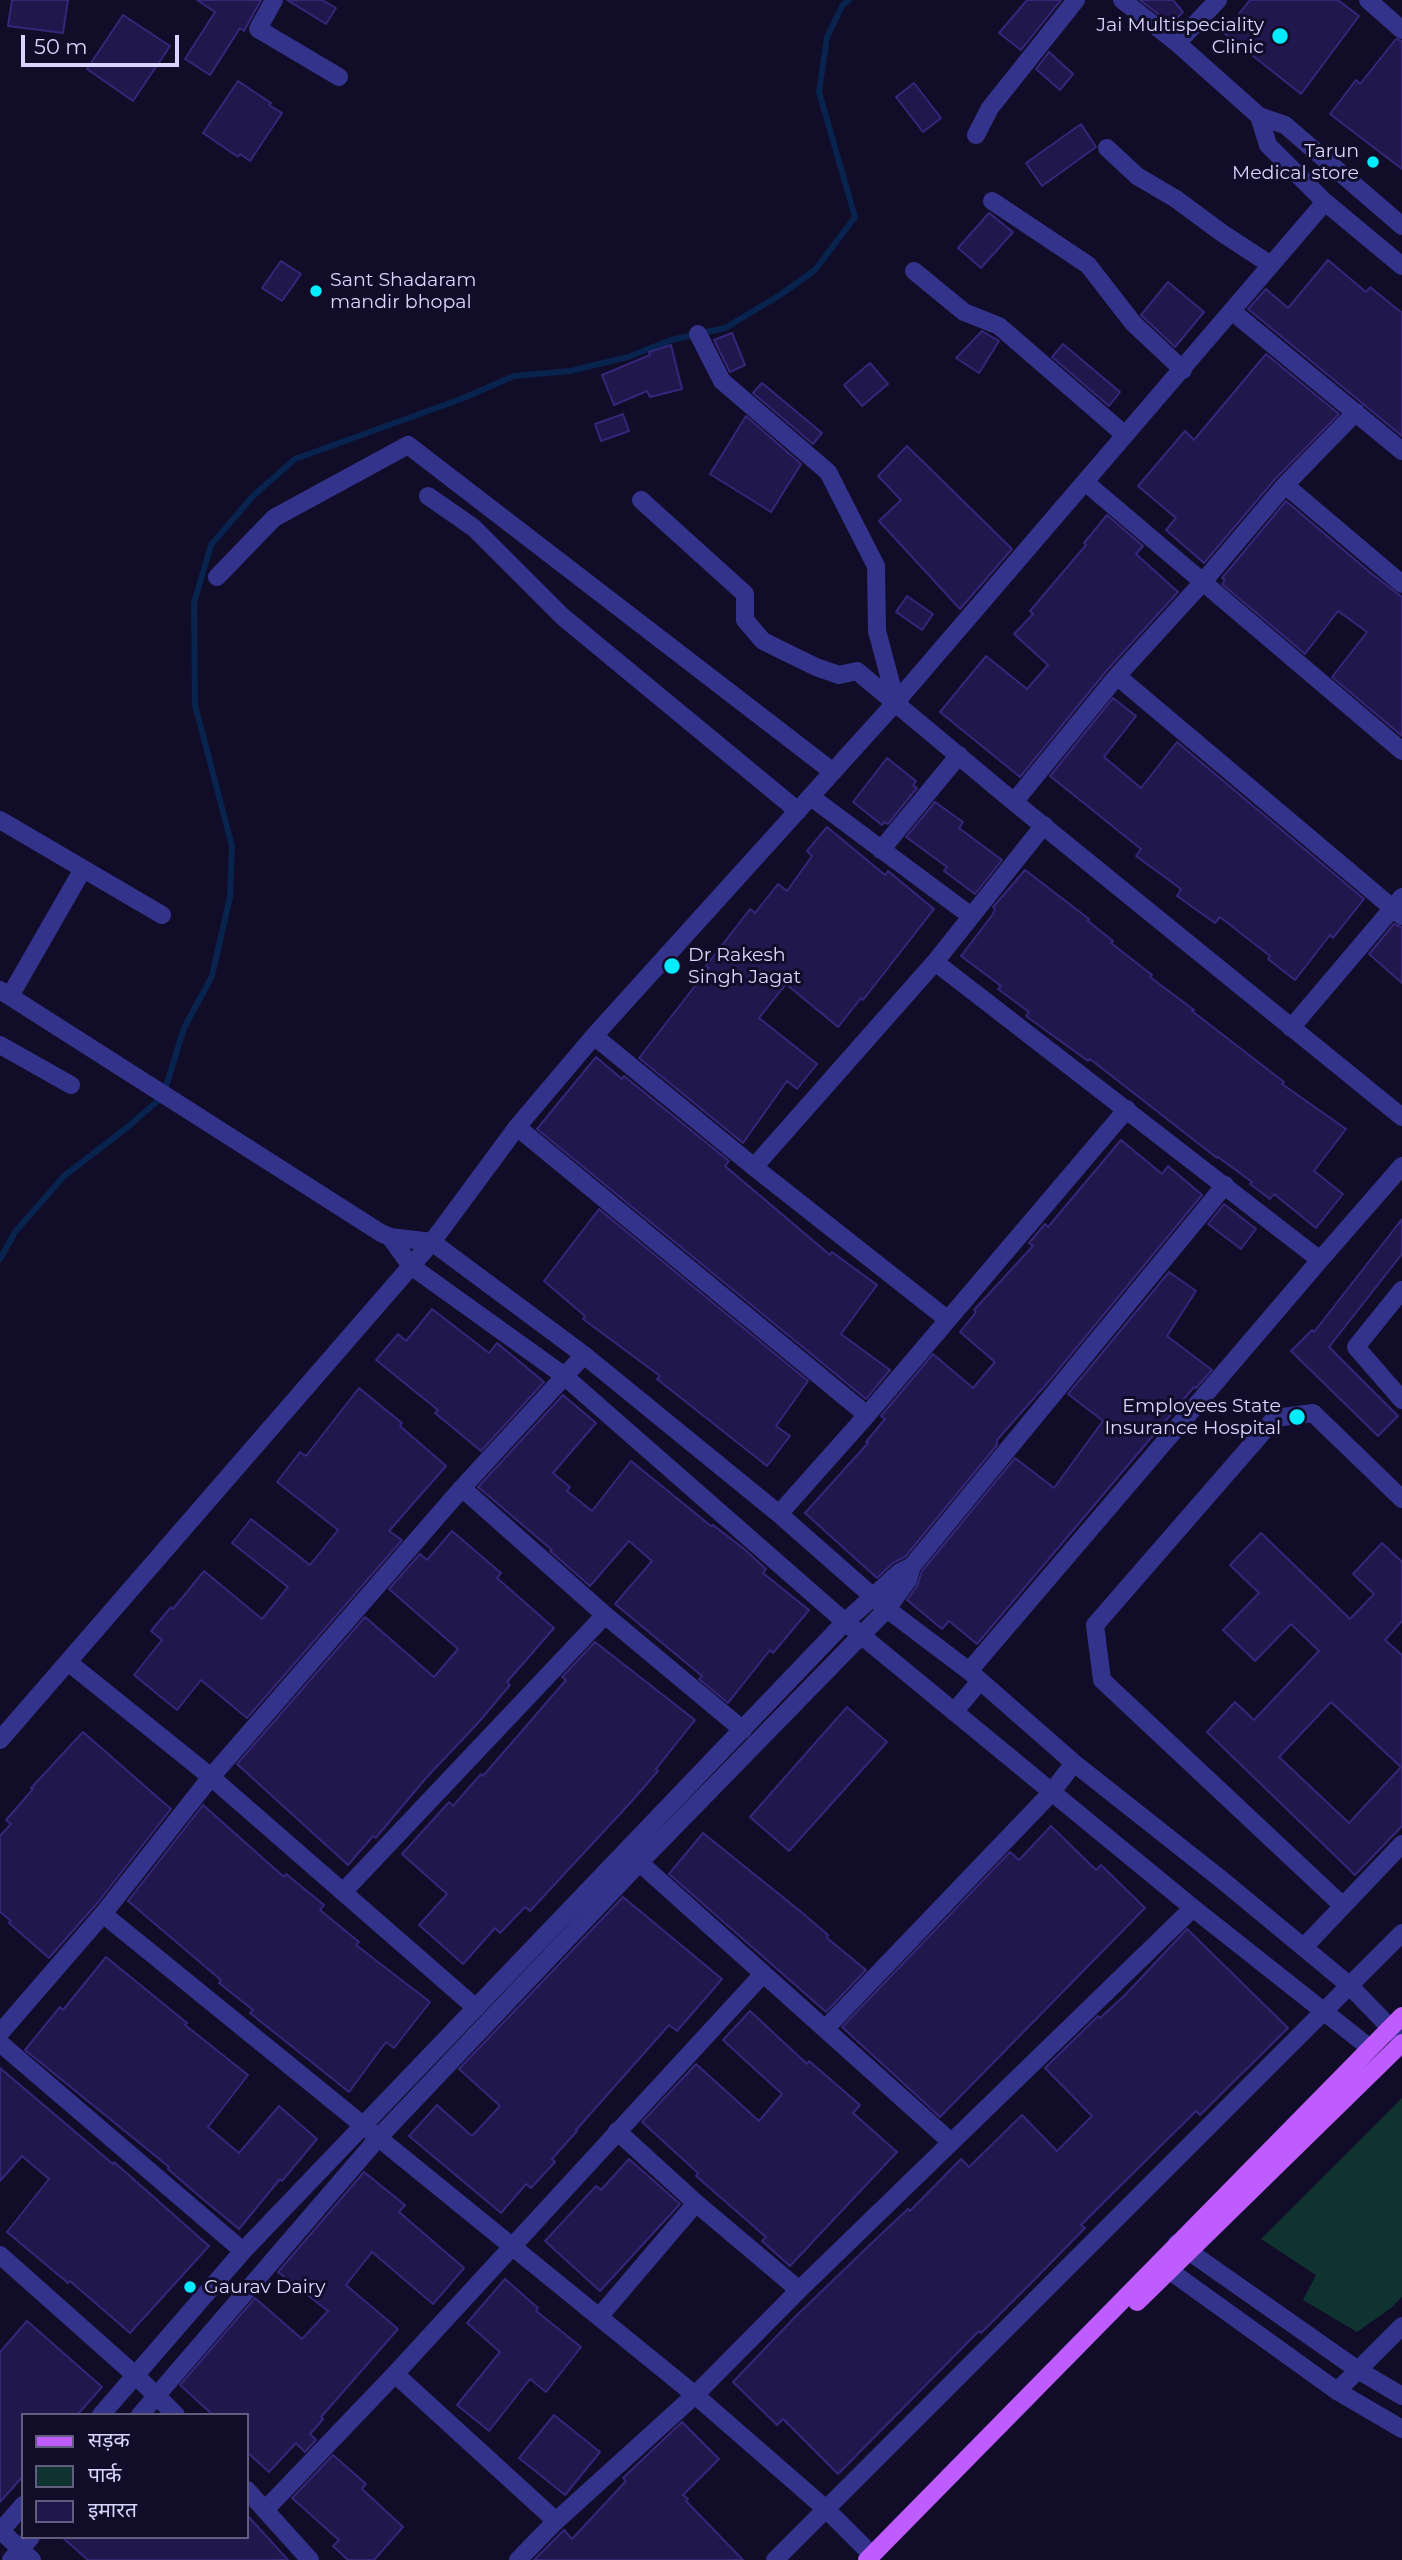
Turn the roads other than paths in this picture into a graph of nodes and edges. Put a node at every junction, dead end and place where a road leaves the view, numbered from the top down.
1 (274, 0) edge
2 (1076, 0) edge
3 (1122, 0) edge
4 (1218, 0) edge
5 (1368, 0) edge
6 (1399, 22) edge
7 (1177, 43) junction
8 (339, 77) dead end
9 (1259, 116) junction
10 (976, 135) dead end
11 (1107, 148) dead end
12 (992, 201) dead end
13 (1325, 202) junction
14 (1402, 226) edge
15 (1271, 265) junction
16 (1402, 266) edge
17 (914, 271) dead end
18 (1233, 312) junction
19 (698, 334) dead end
20 (1183, 370) junction
21 (1356, 412) junction
22 (1125, 435) junction
23 (1402, 451) edge
24 (1085, 482) junction
25 (1285, 485) junction
26 (428, 496) dead end
27 (640, 500) dead end
28 (217, 577) dead end
29 (1202, 583) junction
30 (1402, 584) edge
31 (1117, 676) junction
32 (896, 702) junction
33 (1402, 751) edge
34 (959, 755) junction
35 (833, 772) junction
36 (811, 797) junction
37 (1014, 802) junction
38 (797, 811) junction
39 (0, 820) edge
40 (1044, 825) junction
41 (881, 850) junction
42 (83, 869) junction
43 (1399, 907) edge
44 (162, 915) dead end
45 (971, 916) junction
46 (934, 962) junction
47 (5, 993) edge
48 (1291, 1028) junction
49 (594, 1036) junction
50 (0, 1045) edge
51 (71, 1086) dead end
52 (1127, 1110) junction
53 (1402, 1117) edge
54 (517, 1127) junction
55 (1402, 1166) edge
56 (754, 1167) junction
57 (1225, 1185) junction
58 (390, 1237) junction
59 (432, 1242) junction
60 (1320, 1259) junction
61 (411, 1266) junction
62 (1402, 1290) edge
63 (947, 1319) junction
64 (584, 1355) junction
65 (564, 1375) junction
66 (1402, 1400) edge
67 (867, 1415) junction
68 (462, 1488) junction
69 (1402, 1499) edge
70 (779, 1514) junction
71 (912, 1566) junction
72 (872, 1596) junction
73 (887, 1609) junction
74 (605, 1615) junction
75 (845, 1622) junction
76 (861, 1634) junction
77 (68, 1662) junction
78 (974, 1676) junction
79 (954, 1712) junction
80 (743, 1730) junction
81 (0, 1740) edge
82 (1074, 1763) junction
83 (211, 1777) junction
84 (1051, 1793) junction
85 (1402, 1844) edge
86 (633, 1857) junction
87 (344, 1891) junction
88 (1343, 1906) junction
89 (1193, 1908) junction
90 (103, 1914) junction
91 (1402, 1933) edge
92 (1304, 1947) junction
93 (763, 1974) junction
94 (1349, 1985) junction
95 (476, 2008) junction
96 (1324, 2011) junction
97 (825, 2029) junction
98 (1399, 2032) edge
99 (0, 2033) edge
100 (0, 2043) edge
101 (1370, 2048) junction
102 (363, 2126) junction
103 (617, 2131) junction
104 (379, 2137) junction
105 (951, 2143) junction
106 (696, 2203) junction
107 (512, 2244) junction
108 (1182, 2247) junction
109 (243, 2251) junction
110 (0, 2255) edge
111 (1163, 2266) junction
112 (799, 2290) junction
113 (599, 2317) junction
114 (1402, 2326) edge
115 (1358, 2371) junction
116 (395, 2374) junction
117 (135, 2375) junction
118 (1337, 2391) junction
119 (157, 2395) junction
120 (695, 2395) junction
121 (1402, 2396) edge
122 (103, 2413) edge
123 (142, 2413) edge
124 (174, 2413) edge
125 (1402, 2428) edge
126 (248, 2491) edge
127 (21, 2507) edge
128 (265, 2510) junction
129 (827, 2510) junction
130 (556, 2521) junction
131 (0, 2531) edge
132 (23, 2551) edge
133 (873, 2558) edge
134 (310, 2560) edge
135 (518, 2560) edge
136 (775, 2560) edge

1 - 8 street
2 - 10 street
3 - 7 street
4 - 7 street
5 - 6 street
7 - 9 street
9 - 13 street
9 - 14 street
11 - 15 street
12 - 20 street
13 - 15 street
13 - 16 street
15 - 18 street
17 - 22 street
18 - 20 street
18 - 21 street
19 - 32 street
20 - 22 street
21 - 23 street
21 - 25 street
22 - 24 street
24 - 29 street
24 - 32 street
25 - 29 street
25 - 30 street
26 - 38 street
27 - 32 street
28 - 35 street
29 - 31 street
29 - 33 street
31 - 37 street
31 - 43 street
32 - 34 street
32 - 35 street
34 - 37 street
34 - 41 street
35 - 36 street
36 - 38 street
36 - 41 street
37 - 40 street
38 - 49 street
39 - 42 street
40 - 45 street
40 - 48 street
41 - 45 street
42 - 44 street
42 - 47 street
43 - 48 street
45 - 46 street
46 - 52 street
46 - 56 street
47 - 58 street
48 - 53 street
49 - 54 street
49 - 56 street
50 - 51 street
52 - 57 street
52 - 63 street
54 - 59 street
54 - 67 street
55 - 60 street
56 - 63 street
57 - 60 street
57 - 71 street
58 - 59 street
58 - 61 street
59 - 61 street
59 - 64 street
60 - 78 street
61 - 65 street
61 - 77 street
62 - 66 street
63 - 67 street
64 - 65 street
64 - 70 street
65 - 68 street
65 - 75 street
67 - 70 street
68 - 74 street
68 - 83 street
69 - 88 street
70 - 72 street
71 - 72 street
71 - 73 street
72 - 73 street
72 - 75 street
73 - 76 street
73 - 78 street
74 - 80 street
74 - 87 street
75 - 76 street
75 - 80 street
76 - 79 street
76 - 86 street
77 - 81 street
77 - 83 street
78 - 79 street
78 - 82 street
79 - 84 street
80 - 86 street
82 - 84 street
82 - 92 street
83 - 87 street
83 - 90 street
84 - 89 street
84 - 97 street
85 - 88 street
86 - 93 street
86 - 95 street
86 - 104 street
87 - 95 street
88 - 92 street
89 - 96 street
89 - 105 street
90 - 99 street
90 - 102 street
91 - 94 street
92 - 94 street
93 - 97 street
93 - 103 street
94 - 96 street
94 - 98 street
95 - 102 street
96 - 101 street
96 - 129 street
97 - 105 street
98 - 101 main road
98 - 108 main road
100 - 109 street
101 - 108 main road
102 - 104 street
102 - 109 street
103 - 106 street
103 - 107 street
104 - 107 street
104 - 119 street
105 - 112 street
106 - 112 street
106 - 113 street
107 - 113 street
107 - 116 street
108 - 111 main road
108 - 115 street
109 - 117 street
110 - 117 street
111 - 118 street
111 - 133 main road
112 - 120 street
113 - 120 street
114 - 115 street
115 - 118 street
115 - 121 street
116 - 128 street
116 - 130 street
117 - 119 street
117 - 122 street
118 - 125 street
119 - 123 street
119 - 124 street
120 - 129 street
120 - 130 street
126 - 128 street
127 - 131 street
128 - 134 street
129 - 133 street
129 - 136 street
130 - 135 street
131 - 132 street

